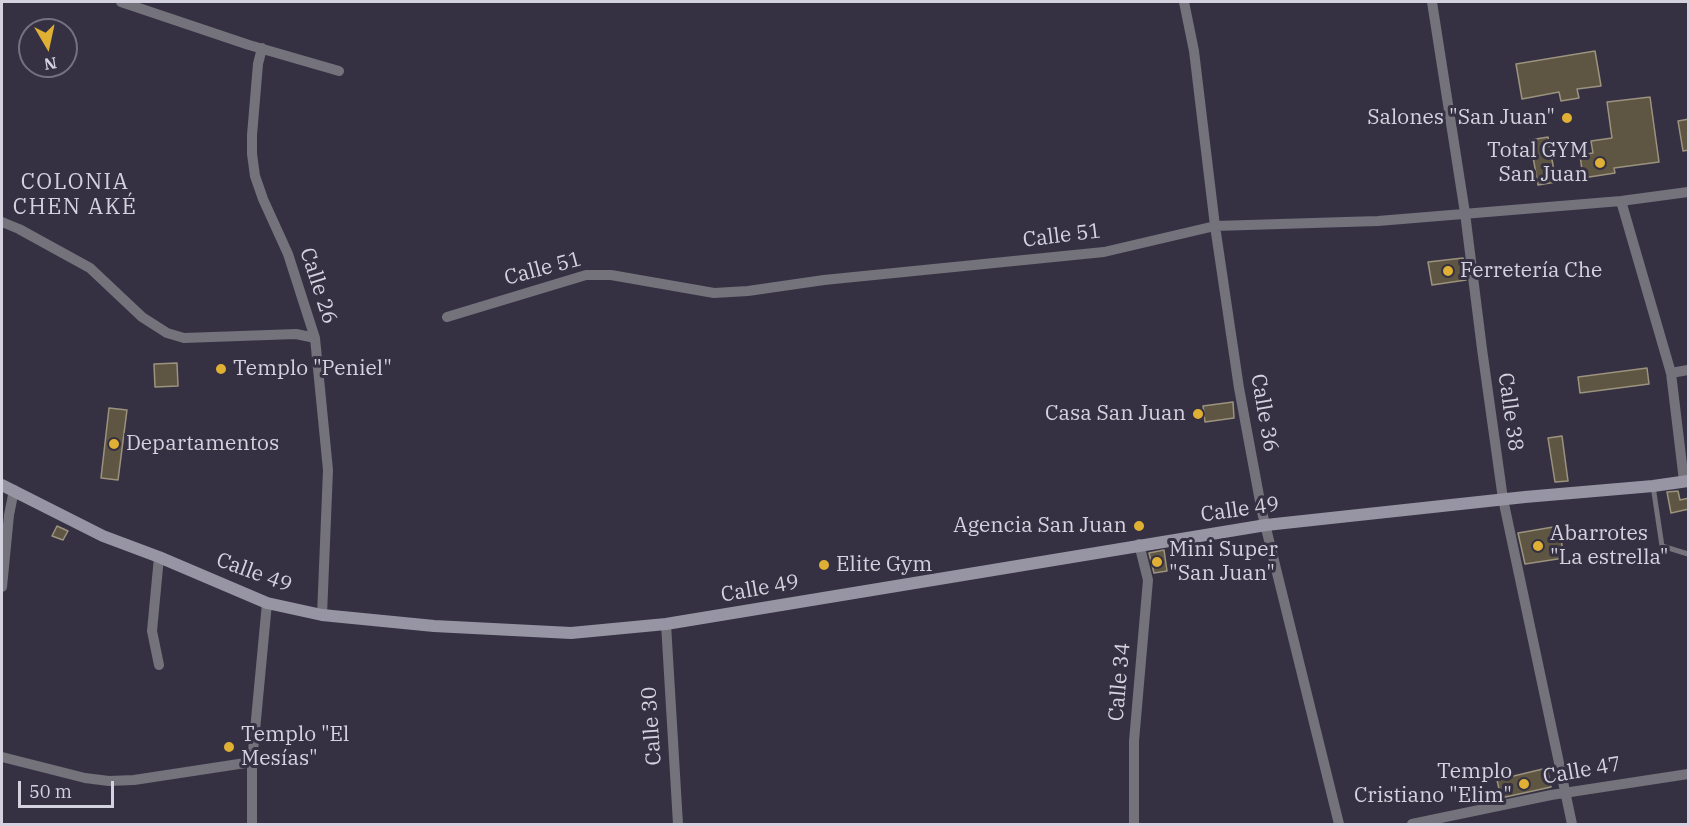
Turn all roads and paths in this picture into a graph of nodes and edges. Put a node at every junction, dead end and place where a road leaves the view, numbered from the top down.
1 (121, 2) edge
2 (1184, 2) edge
3 (1432, 2) edge
4 (262, 48) junction
5 (339, 71) dead end
6 (1689, 192) edge
7 (1621, 201) junction
8 (1466, 213) junction
9 (2, 222) edge
10 (1215, 226) junction
11 (447, 317) dead end
12 (315, 338) junction
13 (1689, 370) edge
14 (1671, 373) junction
15 (1686, 481) edge
16 (2, 484) edge
17 (1653, 486) junction
18 (15, 490) junction
19 (1503, 500) junction
20 (1266, 525) junction
21 (1139, 544) junction
22 (1689, 554) edge
23 (159, 557) junction
24 (2, 587) edge
25 (267, 603) junction
26 (321, 615) junction
27 (666, 624) junction
28 (159, 665) dead end
29 (2, 757) edge
30 (252, 762) junction
31 (1689, 774) edge
32 (1565, 793) junction
33 (252, 825) edge
34 (678, 825) edge
35 (1134, 825) edge
36 (1339, 825) edge
37 (1412, 825) edge
38 (1572, 825) edge

1 - 4 street
2 - 10 street, Calle 36
3 - 8 street, Calle 38
4 - 5 street
4 - 12 street, Calle 26
6 - 7 street, Calle 51
7 - 8 street, Calle 51
7 - 14 street
8 - 10 street, Calle 51
8 - 19 street, Calle 38
9 - 12 street
10 - 11 street, Calle 51
10 - 20 street, Calle 36
12 - 26 street, Calle 26
13 - 14 street
14 - 15 street
15 - 17 street, Calle 49
16 - 18 street, Calle 49
17 - 19 street, Calle 49
17 - 22 lane
18 - 23 street, Calle 49
18 - 24 street
19 - 20 street, Calle 49
19 - 32 street, Calle 38
20 - 21 street, Calle 49
20 - 36 street, Calle 36
21 - 27 street, Calle 49
21 - 35 street, Calle 34
23 - 25 street, Calle 49
23 - 28 street
25 - 26 street, Calle 49
25 - 30 street
26 - 27 street, Calle 49
27 - 34 street, Calle 30
29 - 30 street
30 - 33 street
31 - 32 street, Calle 47
32 - 37 street, Calle 47
32 - 38 street, Calle 38

